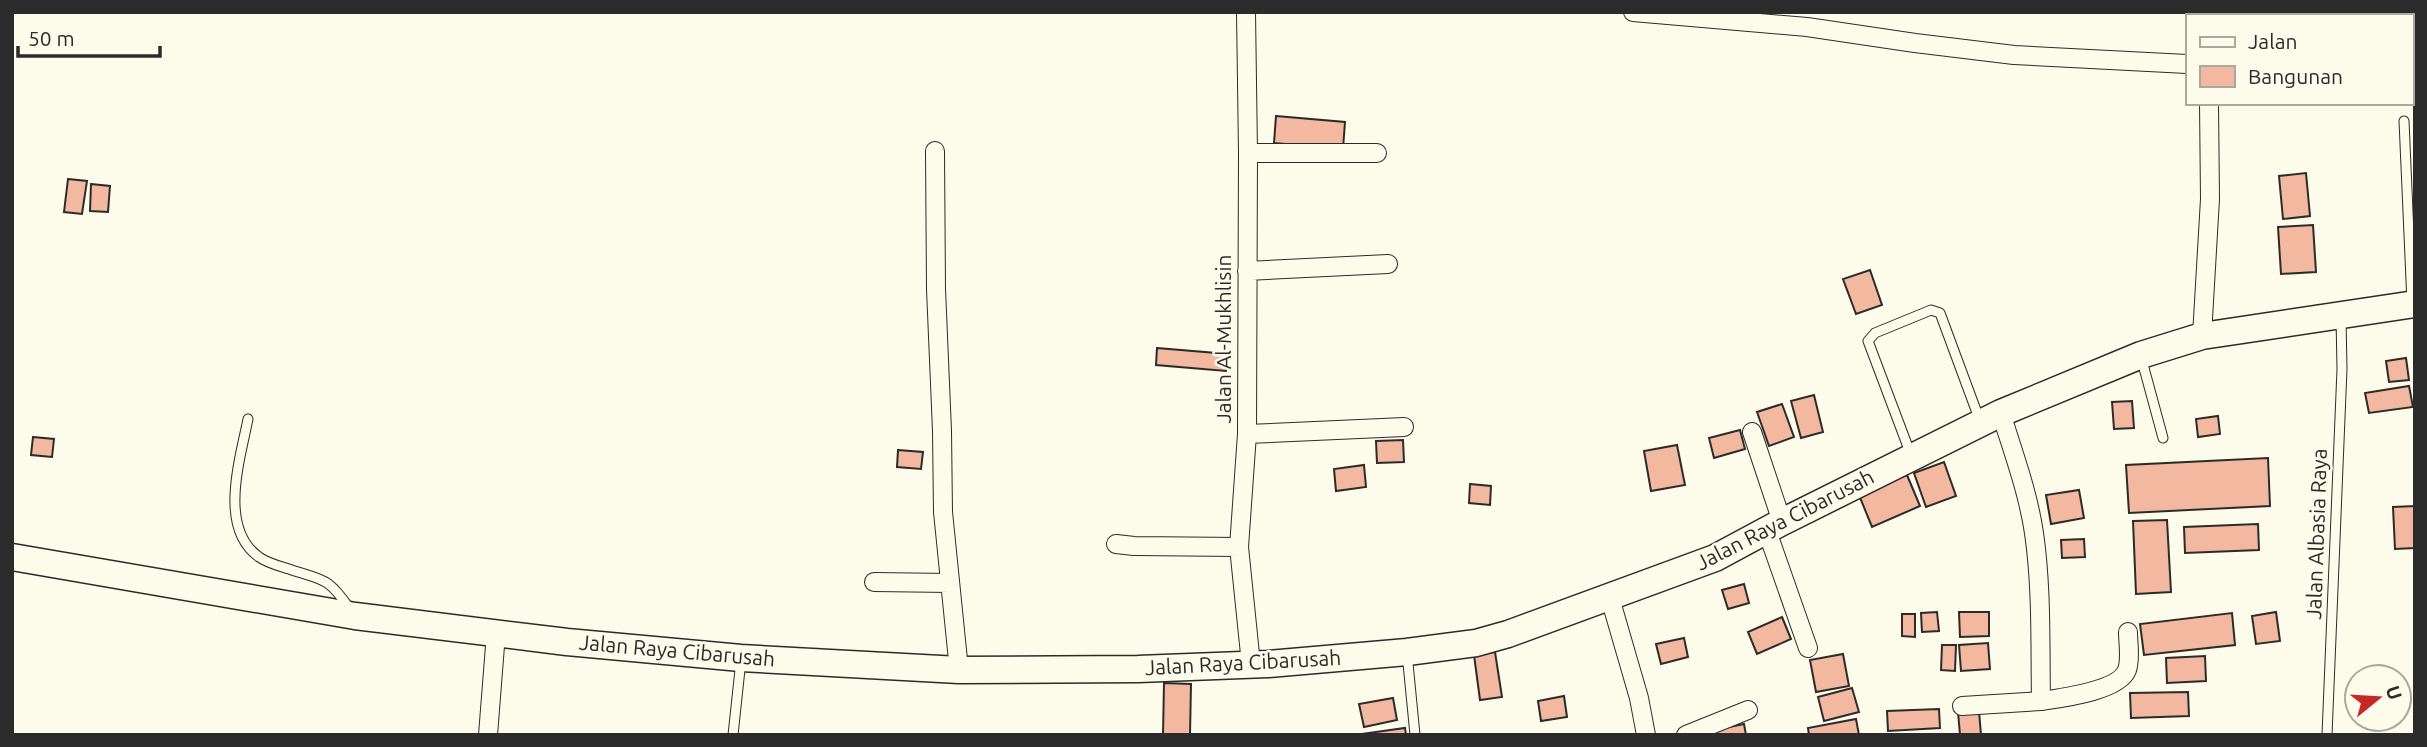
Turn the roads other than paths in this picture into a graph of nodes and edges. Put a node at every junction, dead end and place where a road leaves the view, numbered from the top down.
1 (1246, 12) edge
2 (1633, 12) edge
3 (2186, 64) edge
4 (2209, 105) edge
5 (2404, 121) dead end
6 (935, 151) dead end
7 (1248, 153) junction
8 (1377, 153) dead end
9 (1388, 264) dead end
10 (1247, 271) junction
11 (2414, 305) edge
12 (2341, 324) junction
13 (2202, 336) junction
14 (2141, 355) junction
15 (1990, 418) junction
16 (248, 419) dead end
17 (1404, 427) dead end
18 (1752, 432) dead end
19 (1247, 434) junction
20 (2163, 438) dead end
21 (1911, 457) junction
22 (1775, 526) junction
23 (1116, 544) dead end
24 (1239, 547) junction
25 (12, 557) edge
26 (874, 582) dead end
27 (950, 583) junction
28 (1610, 598) junction
29 (355, 616) junction
30 (2127, 632) dead end
31 (496, 634) junction
32 (1808, 648) dead end
33 (1407, 652) junction
34 (741, 658) junction
35 (1251, 664) junction
36 (959, 670) junction
37 (2041, 701) junction
38 (1962, 706) dead end
39 (1748, 710) dead end
40 (488, 735) edge
41 (733, 735) edge
42 (1415, 735) edge
43 (1646, 735) edge
44 (1686, 735) edge
45 (2327, 735) edge

1 - 7 street, Jalan Al-Mukhlisin
2 - 3 street
4 - 13 street
5 - 11 lane
6 - 27 street
7 - 8 street
7 - 10 street, Jalan Al-Mukhlisin
9 - 10 street
10 - 19 street, Jalan Al-Mukhlisin
11 - 12 main road, Jalan Raya Cibarusah
12 - 13 main road, Jalan Raya Cibarusah
12 - 45 lane, Jalan Albasia Raya
13 - 14 main road, Jalan Raya Cibarusah
14 - 15 main road, Jalan Raya Cibarusah
14 - 20 lane
15 - 21 main road, Jalan Raya Cibarusah
15 - 21 lane
15 - 37 street
16 - 29 lane
17 - 19 street
18 - 22 street
19 - 24 street, Jalan Al-Mukhlisin
21 - 22 main road, Jalan Raya Cibarusah
22 - 28 main road, Jalan Raya Cibarusah
22 - 32 street
23 - 24 street
24 - 35 street, Jalan Al-Mukhlisin
25 - 29 main road, Jalan Raya Cibarusah
26 - 27 street
27 - 36 street
28 - 33 main road, Jalan Raya Cibarusah
28 - 43 street
29 - 31 main road, Jalan Raya Cibarusah
30 - 37 street
31 - 34 main road, Jalan Raya Cibarusah
31 - 40 street
33 - 35 main road, Jalan Raya Cibarusah
33 - 42 lane
34 - 36 main road, Jalan Raya Cibarusah
34 - 41 lane
35 - 36 main road, Jalan Raya Cibarusah
37 - 38 street
39 - 44 street

